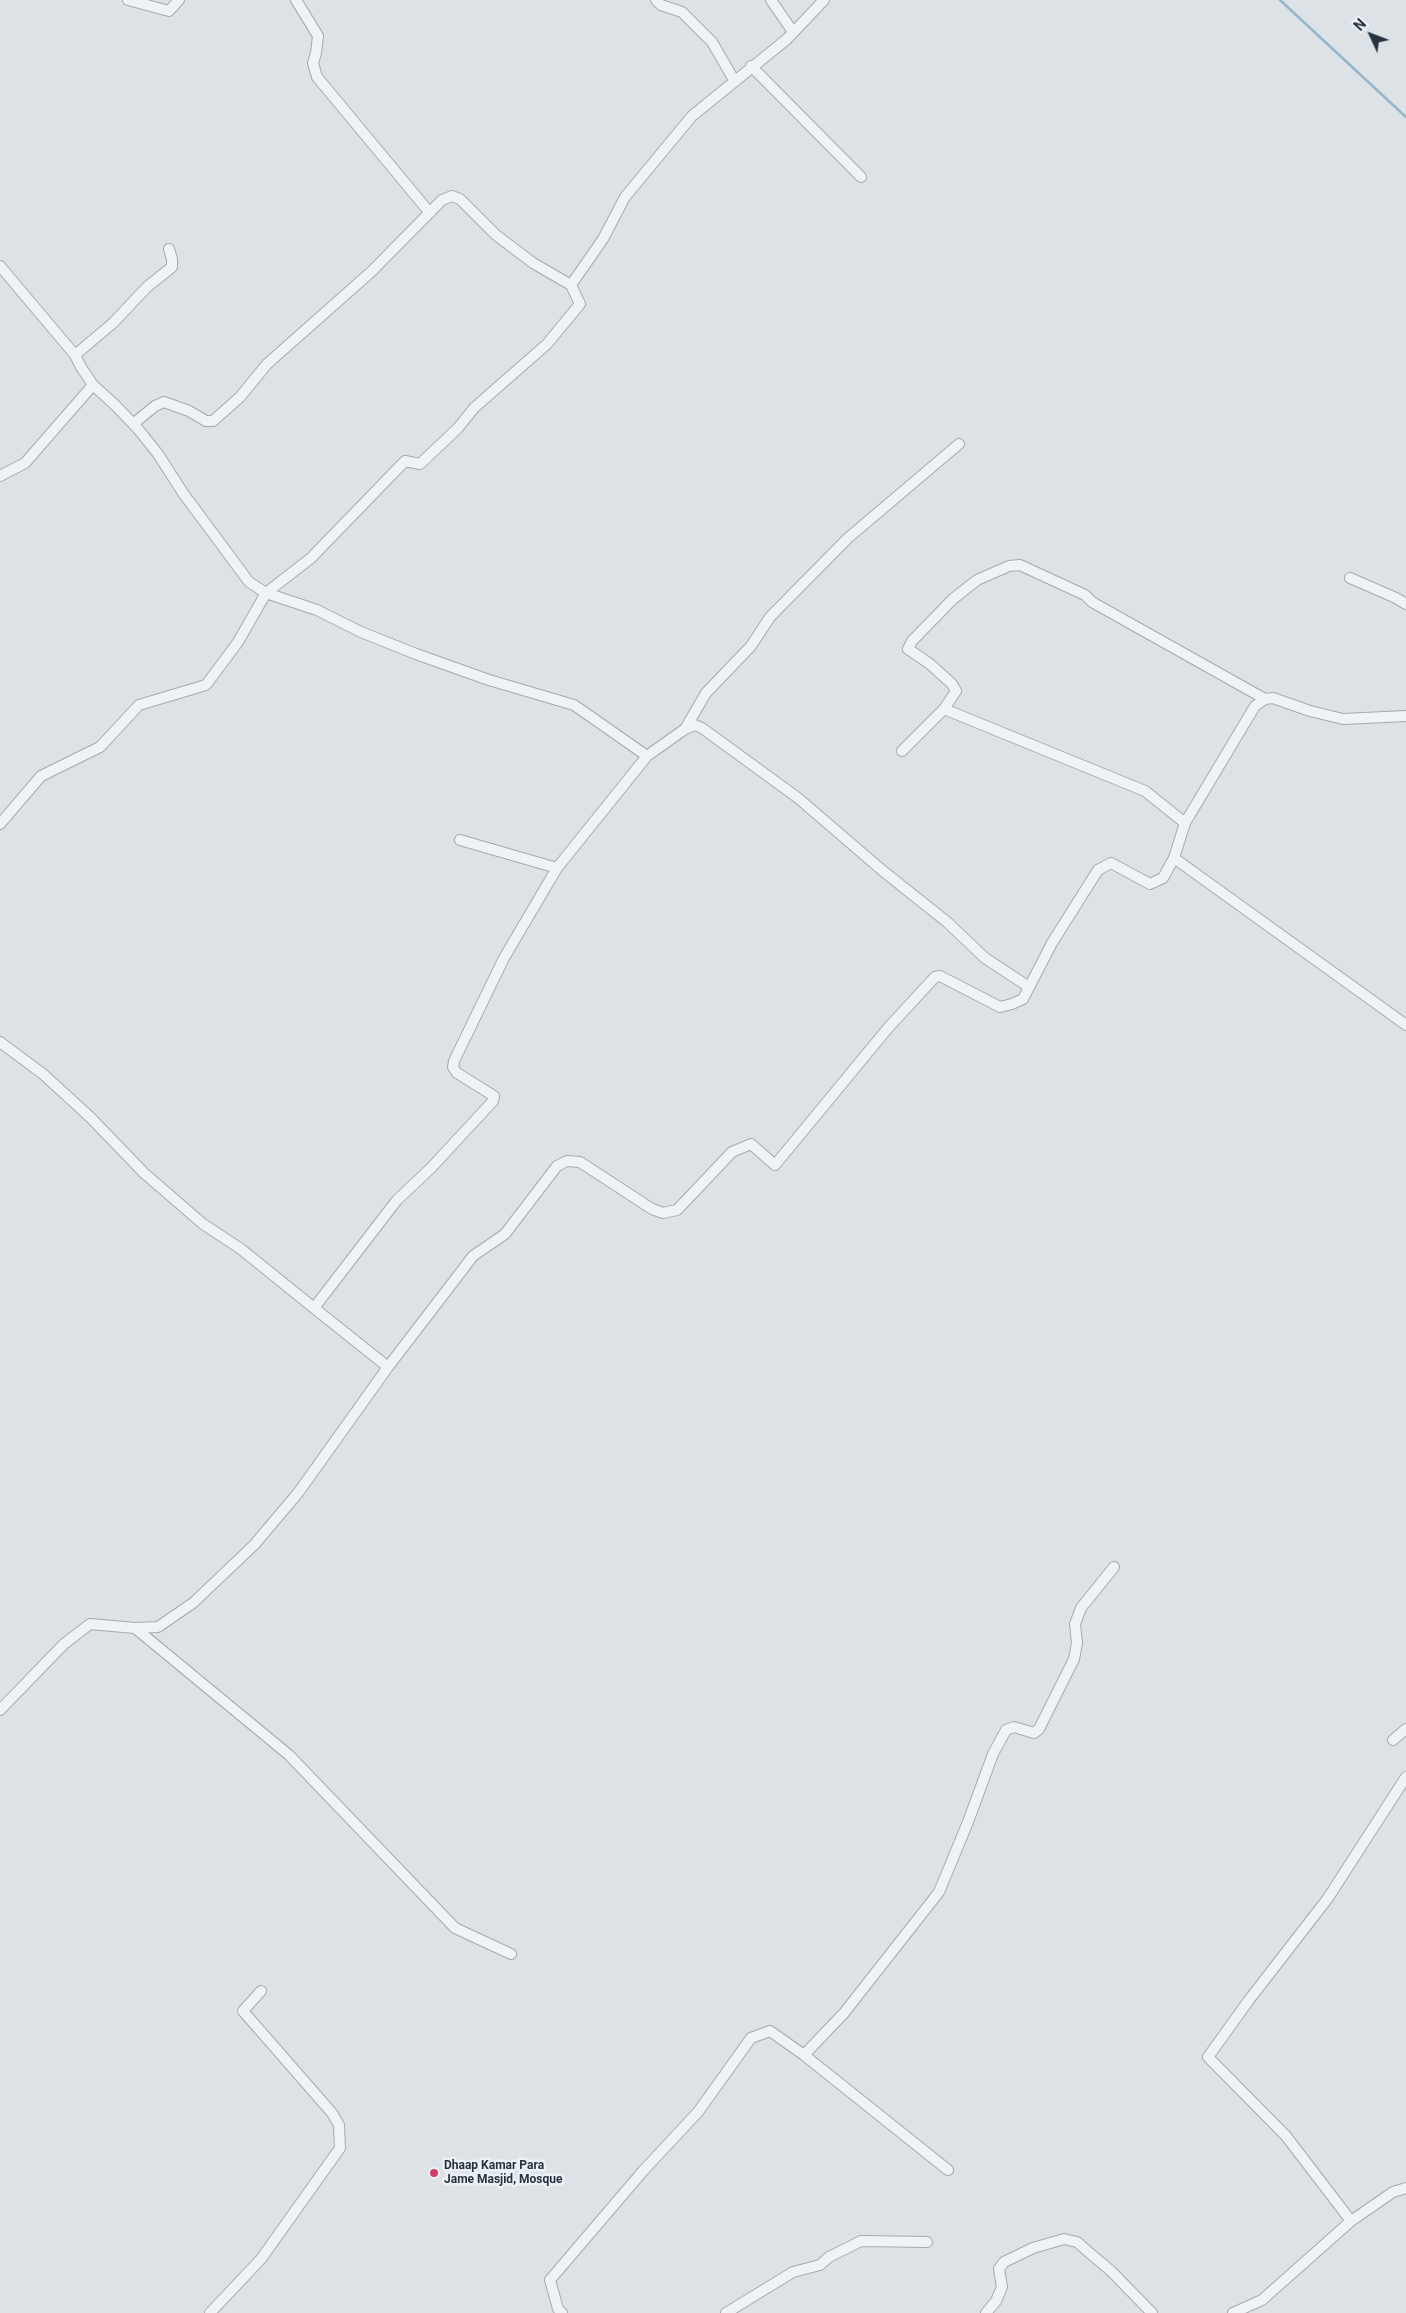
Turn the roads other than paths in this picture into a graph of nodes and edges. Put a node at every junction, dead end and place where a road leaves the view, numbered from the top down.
1 (128, 0) edge
2 (179, 0) edge
3 (296, 0) edge
4 (656, 0) edge
5 (770, 0) edge
6 (824, 0) edge
7 (793, 32) junction
8 (751, 66) junction
9 (734, 80) junction
10 (861, 177) dead end
11 (430, 213) junction
12 (169, 249) dead end
13 (0, 266) edge
14 (571, 285) junction
15 (76, 355) junction
16 (93, 385) junction
17 (133, 424) junction
18 (960, 444) dead end
19 (0, 476) edge
20 (1350, 578) dead end
21 (266, 593) junction
22 (1406, 604) edge
23 (1265, 698) junction
24 (944, 709) junction
25 (1406, 716) edge
26 (685, 729) junction
27 (902, 751) dead end
28 (647, 756) junction
29 (1185, 823) junction
30 (0, 824) edge
31 (460, 840) dead end
32 (1174, 858) junction
33 (557, 868) junction
34 (1028, 987) junction
35 (1406, 1025) edge
36 (0, 1042) edge
37 (314, 1308) junction
38 (388, 1367) junction
39 (1114, 1567) dead end
40 (135, 1628) junction
41 (0, 1710) edge
42 (1406, 1729) edge
43 (1393, 1740) dead end
44 (1406, 1777) edge
45 (511, 1954) dead end
46 (261, 1991) dead end
47 (804, 2055) junction
48 (948, 2170) dead end
49 (1406, 2188) edge
50 (1351, 2221) junction
51 (927, 2242) dead end
52 (210, 2313) edge
53 (562, 2313) edge
54 (726, 2313) edge
55 (986, 2313) edge
56 (1152, 2313) edge
57 (1233, 2313) edge

1 - 2 street
3 - 11 street
4 - 9 street
5 - 7 street
6 - 7 street
7 - 8 street
8 - 9 street
8 - 10 street
9 - 14 street
11 - 14 street
11 - 17 street
12 - 15 street
13 - 15 street
14 - 21 street
15 - 16 street
16 - 17 street
16 - 19 street
17 - 21 street
18 - 26 street
20 - 22 street
21 - 28 street
21 - 30 street
23 - 24 street
23 - 25 street
23 - 29 street
24 - 27 street
24 - 29 street
26 - 28 street
26 - 34 street
28 - 33 street
29 - 32 street
31 - 33 street
32 - 34 street
32 - 35 street
33 - 37 street
34 - 38 street
36 - 37 street
37 - 38 street
38 - 40 street
39 - 47 street
40 - 41 street
40 - 45 street
42 - 43 street
44 - 50 street
46 - 52 street
47 - 48 street
47 - 53 street
49 - 50 street
50 - 57 street
51 - 54 street
55 - 56 street

